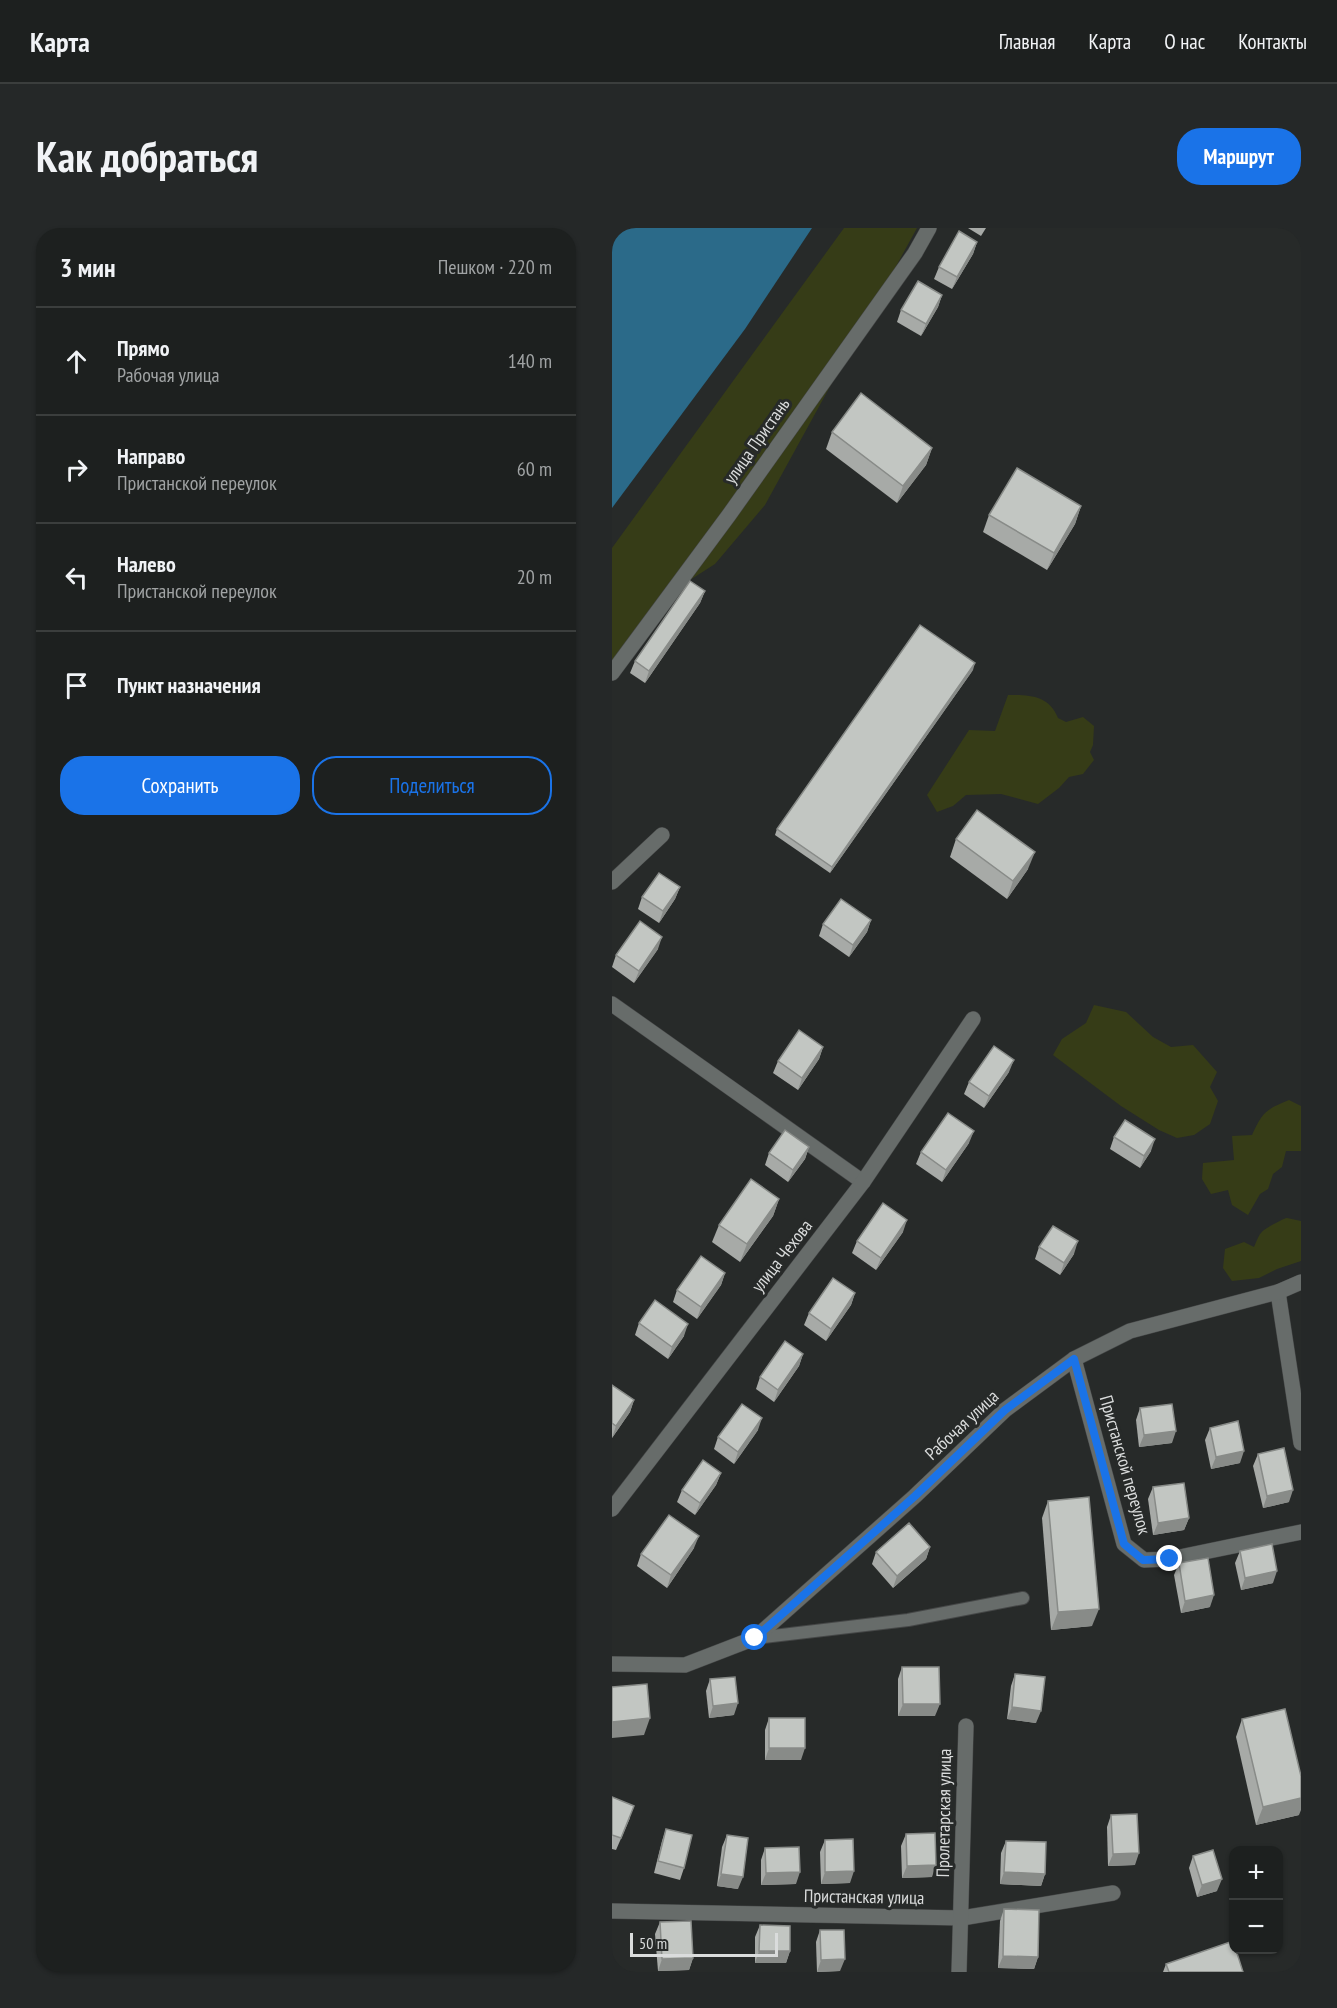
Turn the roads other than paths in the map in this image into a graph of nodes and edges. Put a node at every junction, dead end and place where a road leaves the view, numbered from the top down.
1 (929, 228) edge
2 (612, 673) edge
3 (662, 834) dead end
4 (612, 882) edge
5 (612, 1004) edge
6 (973, 1019) dead end
7 (864, 1182) junction
8 (1301, 1282) edge
9 (1278, 1292) junction
10 (1074, 1359) junction
11 (1301, 1443) edge
12 (612, 1509) edge
13 (1301, 1532) edge
14 (1023, 1598) dead end
15 (755, 1638) junction
16 (612, 1664) edge
17 (966, 1726) dead end
18 (1113, 1893) dead end
19 (612, 1911) edge
20 (962, 1918) junction
21 (959, 1972) edge

1 - 2 street, улица Пристань
3 - 4 street
5 - 7 street
6 - 7 street, улица Чехова
7 - 12 street, улица Чехова
8 - 9 street, Рабочая улица
9 - 10 street, Рабочая улица
9 - 11 street
10 - 13 street, Пристанской переулок
10 - 15 street, Рабочая улица
14 - 15 lane
15 - 16 street
17 - 20 street, Пролетарская улица
18 - 20 street, Пристанская улица
19 - 20 street, Пристанская улица
20 - 21 street, Пролетарская улица

